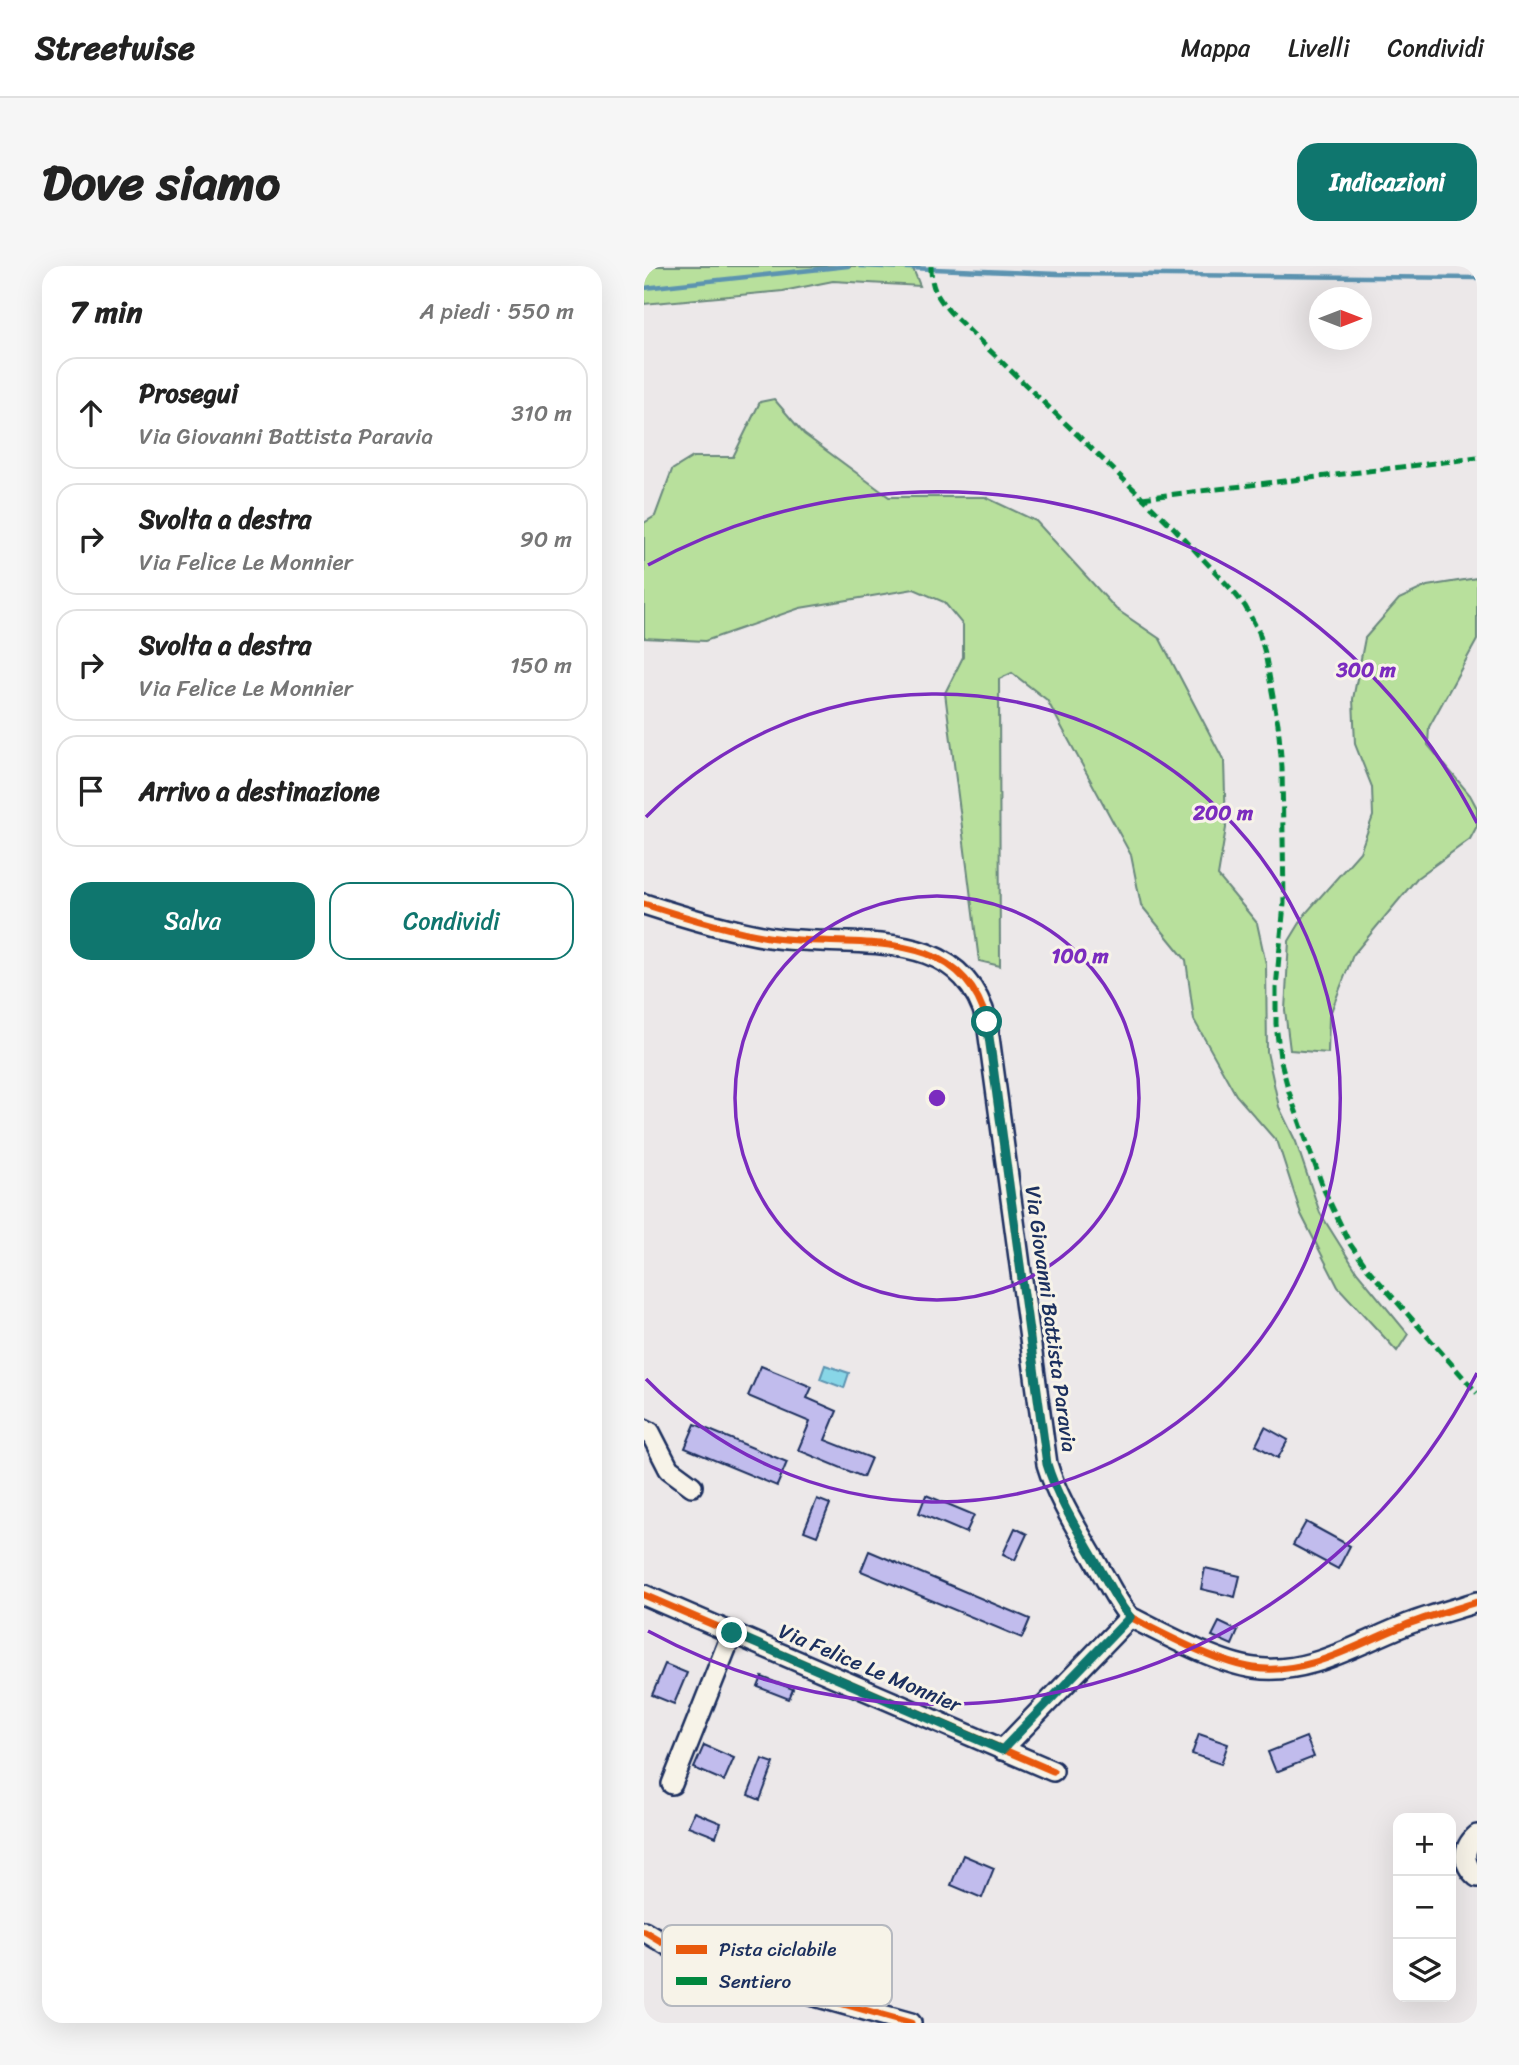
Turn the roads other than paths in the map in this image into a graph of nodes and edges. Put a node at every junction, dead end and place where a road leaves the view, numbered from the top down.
1 (644, 904) edge
2 (644, 1429) edge
3 (692, 1486) dead end
4 (644, 1595) edge
5 (1477, 1602) edge
6 (1130, 1617) junction
7 (732, 1633) junction
8 (1002, 1750) junction
9 (1053, 1772) dead end
10 (673, 1784) dead end
11 (1477, 1835) edge
12 (1477, 1877) edge
13 (644, 1931) edge
14 (662, 1942) edge
15 (850, 2006) edge
16 (911, 2023) edge

1 - 6 street, Via Giovanni Battista Paravia
2 - 3 street
4 - 7 street, Via Felice Le Monnier
5 - 6 street
6 - 8 street
7 - 8 street, Via Felice Le Monnier
7 - 10 street
8 - 9 street, Via Felice Le Monnier
11 - 12 street
13 - 14 street
15 - 16 street

